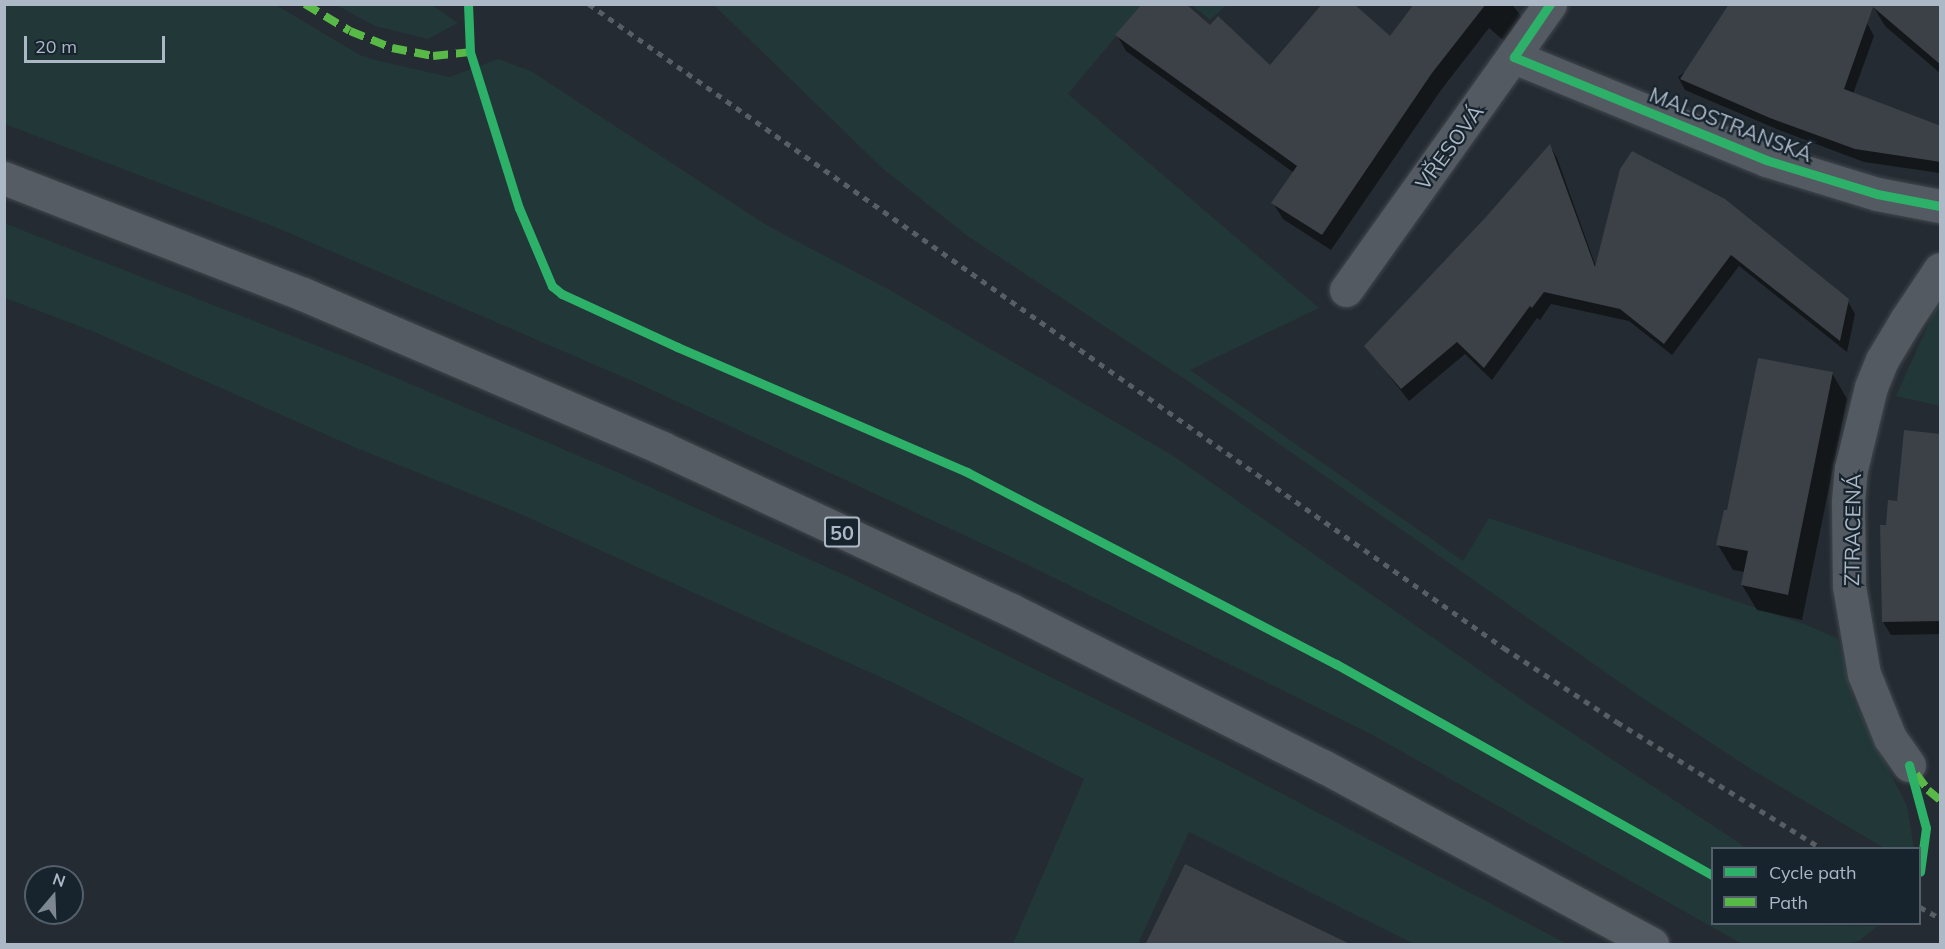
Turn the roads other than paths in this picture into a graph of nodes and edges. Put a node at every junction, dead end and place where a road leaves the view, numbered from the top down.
1 (1550, 4) edge
2 (1514, 57) junction
3 (4, 178) edge
4 (1941, 206) edge
5 (1941, 269) edge
6 (1346, 290) dead end
7 (1909, 765) dead end
8 (1652, 945) edge

1 - 2 street, VŘESOVÁ
2 - 4 street, MALOSTRANSKÁ
2 - 6 street, VŘESOVÁ
3 - 8 main road, 50
5 - 7 street, ZTRACENÁ

